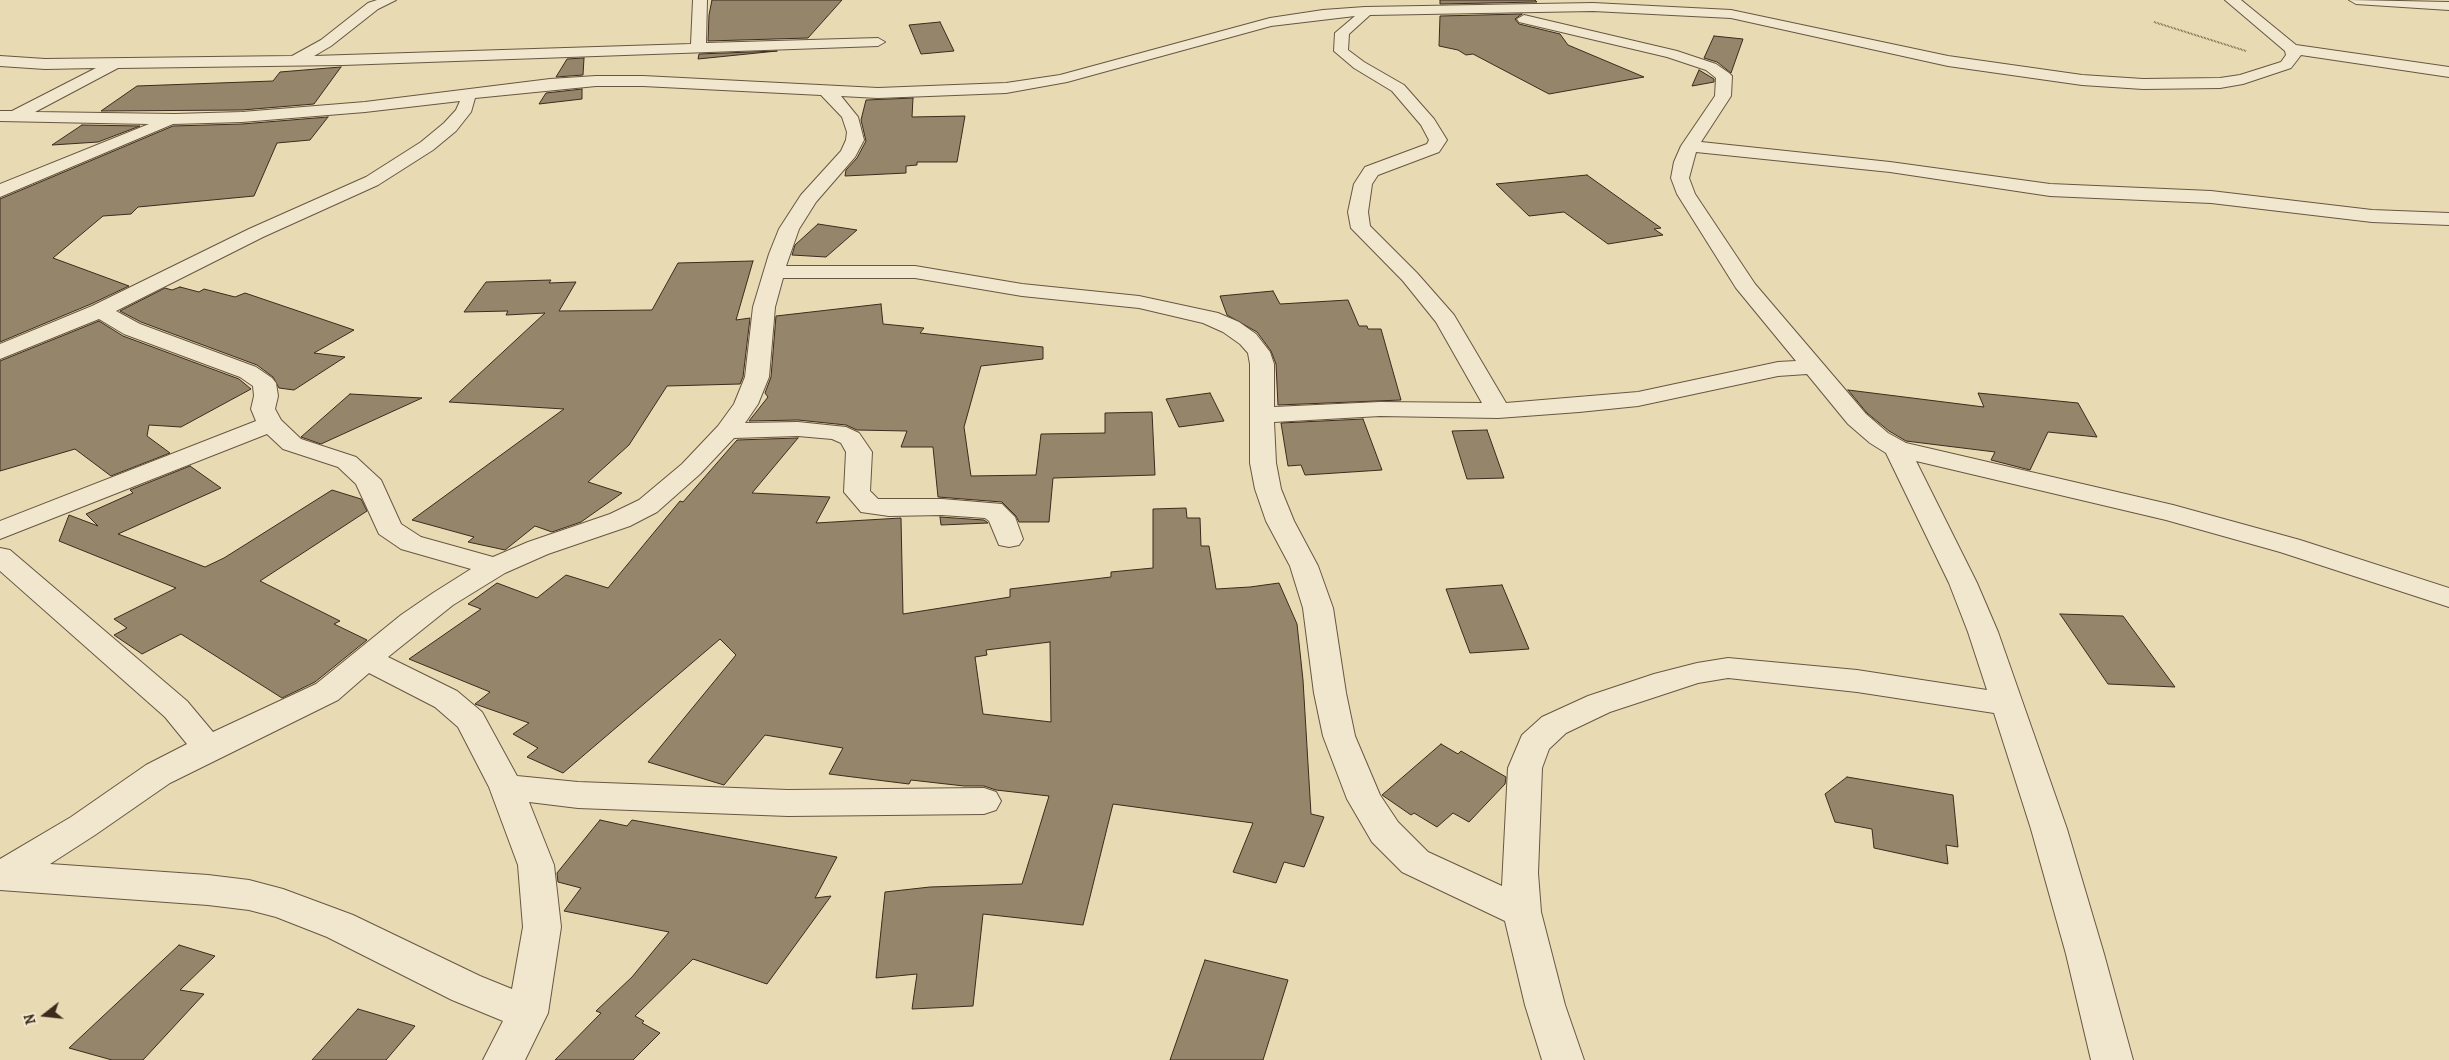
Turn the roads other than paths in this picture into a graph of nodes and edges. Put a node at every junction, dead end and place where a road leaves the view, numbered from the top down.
1 (389, 0) edge
2 (700, 0) edge
3 (2232, 0) edge
4 (2356, 0) edge
5 (2413, 1) edge
6 (1753, 4) dead end
7 (1473, 5) edge
8 (2449, 6) edge
9 (1357, 7) edge
10 (1731, 14) junction
11 (878, 42) dead end
12 (698, 48) junction
13 (2292, 49) junction
14 (0, 61) edge
15 (295, 61) junction
16 (116, 63) junction
17 (2449, 72) edge
18 (826, 91) junction
19 (466, 94) junction
20 (7, 116) edge
21 (175, 119) junction
22 (1690, 146) junction
23 (0, 191) edge
24 (2449, 218) edge
25 (774, 272) junction
26 (100, 311) junction
27 (0, 352) edge
28 (1814, 366) junction
29 (1498, 411) junction
30 (1262, 415) junction
31 (270, 424) junction
32 (728, 431) junction
33 (1897, 449) junction
34 (0, 531) edge
35 (1009, 539) dead end
36 (0, 556) edge
37 (495, 567) junction
38 (2449, 598) edge
39 (368, 660) junction
40 (2006, 704) junction
41 (208, 748) junction
42 (506, 788) junction
43 (984, 800) dead end
44 (1, 876) edge
45 (1522, 912) junction
46 (528, 1013) junction
47 (504, 1060) edge
48 (1563, 1060) edge
49 (2112, 1060) edge

1 - 15 street
2 - 12 street
3 - 13 street
4 - 5 street
5 - 8 street
6 - 10 street
7 - 9 street
7 - 10 street
7 - 22 street
9 - 18 street
9 - 29 street
10 - 13 street
11 - 12 street
12 - 15 street
13 - 17 street
14 - 16 street
15 - 16 street
16 - 20 street
18 - 19 street
18 - 25 street
19 - 21 street
19 - 26 street
20 - 21 street
21 - 23 street
22 - 24 street
22 - 28 street
25 - 30 street
25 - 32 street
26 - 27 street
26 - 31 street
28 - 29 street
28 - 33 street
29 - 30 street
30 - 45 street
31 - 34 street
31 - 37 street
32 - 35 street
32 - 37 street
33 - 38 street
33 - 40 street
36 - 41 street
37 - 39 street
39 - 41 street
39 - 42 street
40 - 45 street
40 - 49 street
41 - 44 street
42 - 43 street
42 - 46 street
44 - 46 street
45 - 48 street
46 - 47 street

